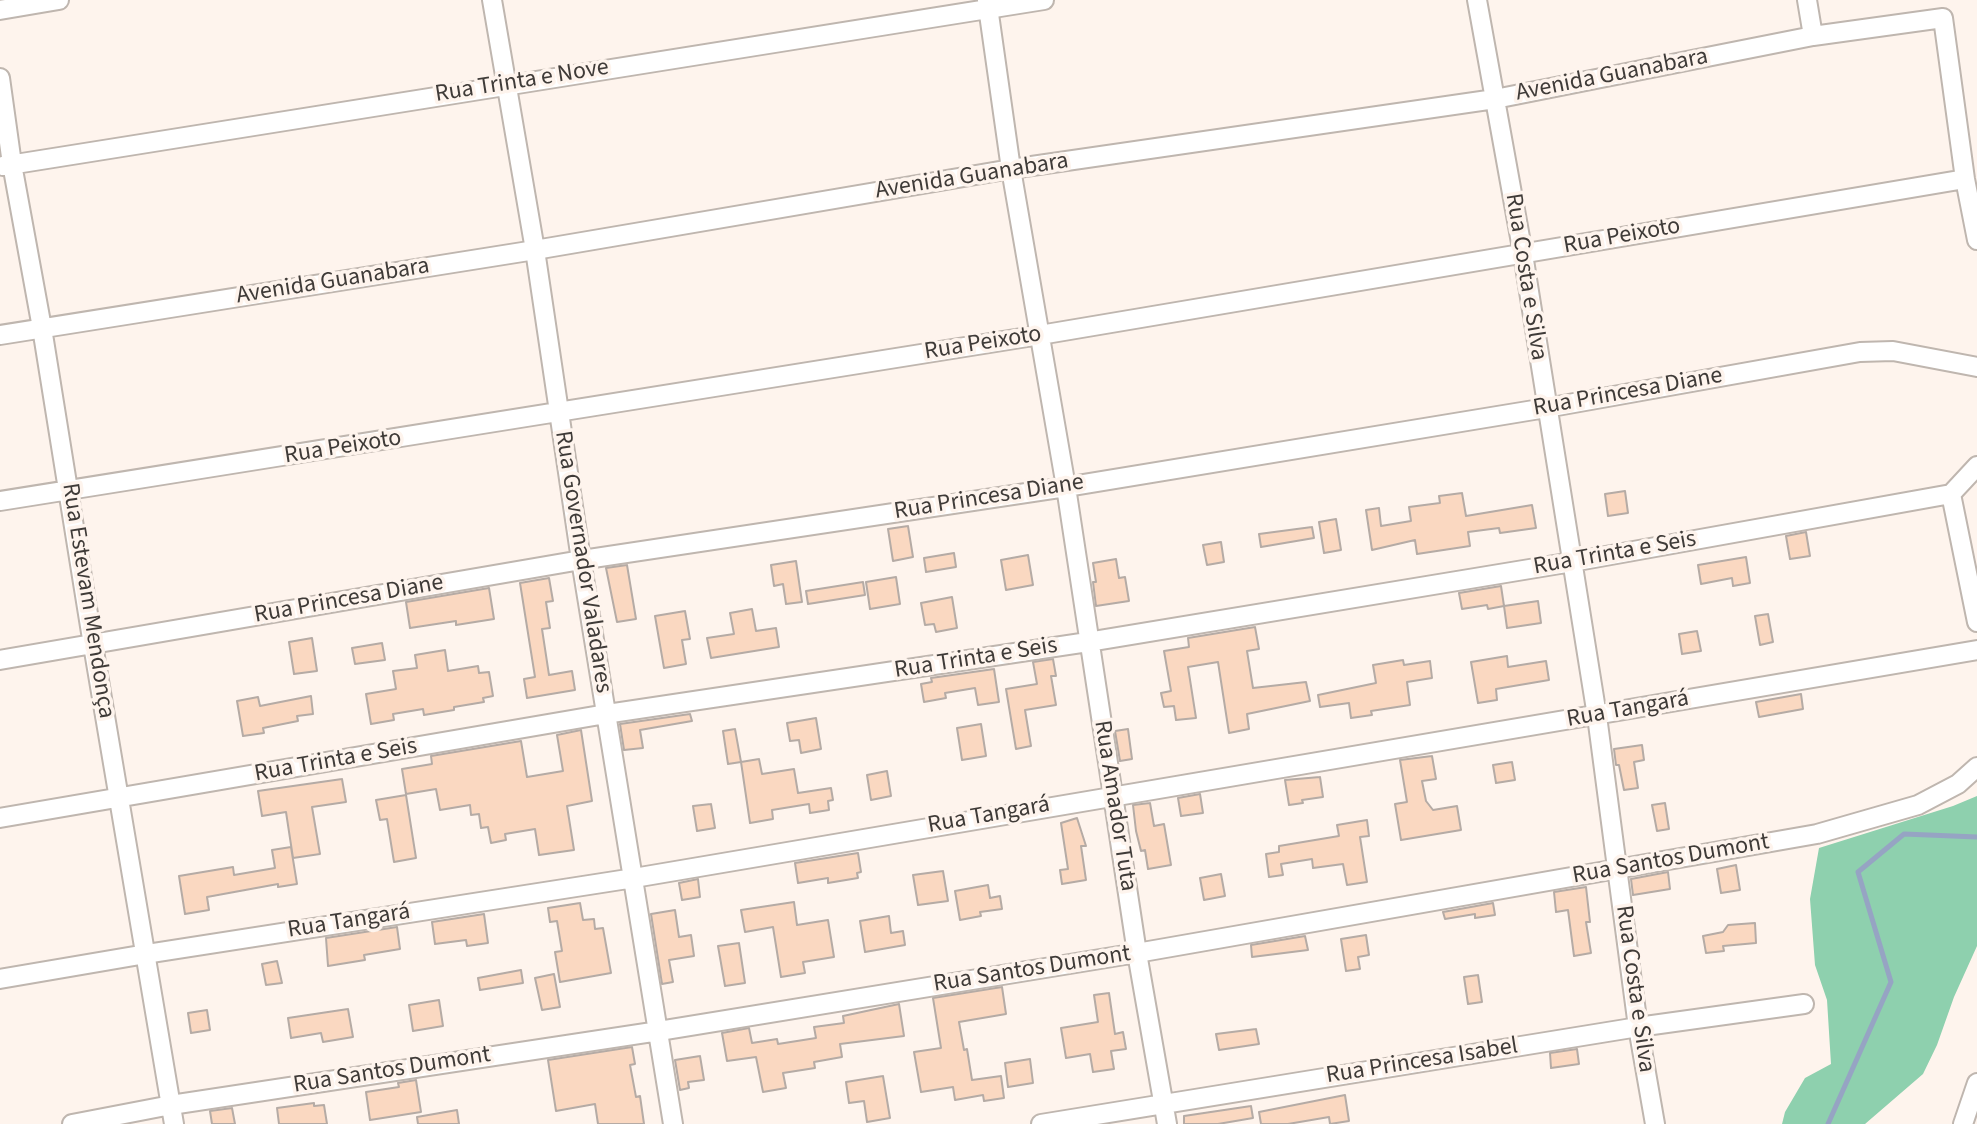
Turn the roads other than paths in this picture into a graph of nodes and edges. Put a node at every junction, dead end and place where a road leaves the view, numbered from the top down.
1 (59, 0) edge
2 (492, 0) edge
3 (1044, 0) edge
4 (1477, 0) edge
5 (1807, 0) edge
6 (988, 5) edge
7 (0, 10) edge
8 (1813, 36) junction
9 (0, 78) edge
10 (507, 84) junction
11 (1495, 99) junction
12 (6, 165) edge
13 (1011, 169) junction
14 (1965, 179) junction
15 (1977, 240) edge
16 (535, 250) junction
17 (1523, 254) junction
18 (42, 328) junction
19 (0, 335) edge
20 (1040, 335) junction
21 (1977, 367) edge
22 (1546, 408) junction
23 (558, 413) junction
24 (1977, 466) edge
25 (1066, 487) junction
26 (69, 492) junction
27 (1951, 494) junction
28 (0, 501) edge
29 (581, 560) junction
30 (1572, 562) junction
31 (1977, 622) edge
32 (1088, 642) junction
33 (93, 645) junction
34 (1977, 650) edge
35 (0, 660) edge
36 (606, 714) junction
37 (1597, 716) junction
38 (1977, 767) edge
39 (1114, 795) junction
40 (121, 798) junction
41 (0, 818) edge
42 (1617, 870) junction
43 (634, 878) junction
44 (1137, 953) junction
45 (146, 954) junction
46 (0, 979) edge
47 (1804, 1004) dead end
48 (1638, 1027) junction
49 (659, 1031) junction
50 (1977, 1083) edge
51 (1164, 1103) junction
52 (173, 1115) edge
53 (72, 1124) edge
54 (673, 1124) edge
55 (1041, 1124) edge
56 (1167, 1124) edge
57 (1655, 1124) edge
58 (1963, 1124) edge

1 - 7 street
2 - 10 street, Rua Governador Valadares
3 - 6 street, Rua Trinta e Nove
4 - 11 street, Rua Costa e Silva
5 - 8 street
6 - 10 street, Rua Trinta e Nove
6 - 13 street, Rua Amador Tuta
8 - 11 street, Avenida Guanabara
8 - 14 street, Avenida Guanabara
9 - 12 street, Rua Estevam Mendonça
10 - 12 street, Rua Trinta e Nove
10 - 16 street, Rua Governador Valadares
11 - 13 street, Avenida Guanabara
11 - 17 street, Rua Costa e Silva
12 - 18 street, Rua Estevam Mendonça
13 - 16 street, Avenida Guanabara
13 - 20 street, Rua Amador Tuta
14 - 15 street
14 - 17 street, Rua Peixoto
16 - 18 street, Avenida Guanabara
16 - 23 street, Rua Governador Valadares
17 - 20 street, Rua Peixoto
17 - 22 street, Rua Costa e Silva
18 - 19 street, Avenida Guanabara
18 - 26 street, Rua Estevam Mendonça
20 - 23 street, Rua Peixoto
20 - 25 street, Rua Amador Tuta
21 - 22 street, Rua Princesa Diane
22 - 25 street, Rua Princesa Diane
22 - 30 street, Rua Costa e Silva
23 - 26 street, Rua Peixoto
23 - 29 street, Rua Governador Valadares
24 - 27 street
25 - 29 street, Rua Princesa Diane
25 - 32 street, Rua Amador Tuta
26 - 28 street, Rua Peixoto
26 - 33 street, Rua Estevam Mendonça
27 - 30 street, Rua Trinta e Seis
27 - 31 street
29 - 33 street, Rua Princesa Diane
29 - 36 street, Rua Governador Valadares
30 - 32 street, Rua Trinta e Seis
30 - 37 street, Rua Costa e Silva
32 - 36 street, Rua Trinta e Seis
32 - 39 street, Rua Amador Tuta
33 - 35 street, Rua Princesa Diane
33 - 40 street, Rua Estevam Mendonça
34 - 37 street, Rua Tangará
36 - 40 street, Rua Trinta e Seis
36 - 43 street, Rua Governador Valadares
37 - 39 street, Rua Tangará
37 - 42 street, Rua Costa e Silva
38 - 42 street, Rua Santos Dumont
39 - 43 street, Rua Tangará
39 - 44 street, Rua Amador Tuta
40 - 41 street, Rua Trinta e Seis
40 - 45 street, Rua Estevam Mendonça
42 - 44 street, Rua Santos Dumont
42 - 48 street, Rua Costa e Silva
43 - 45 street, Rua Tangará
43 - 49 street, Rua Governador Valadares
44 - 49 street, Rua Santos Dumont
44 - 51 street, Rua Amador Tuta
45 - 46 street, Rua Tangará
45 - 52 street, Rua Estevam Mendonça
47 - 48 street, Rua Princesa Isabel
48 - 51 street, Rua Princesa Isabel
48 - 57 street, Rua Costa e Silva
49 - 52 street, Rua Santos Dumont
49 - 54 street, Rua Governador Valadares
50 - 58 street
51 - 55 street, Rua Princesa Isabel
51 - 56 street, Rua Amador Tuta
52 - 53 street, Rua Santos Dumont

